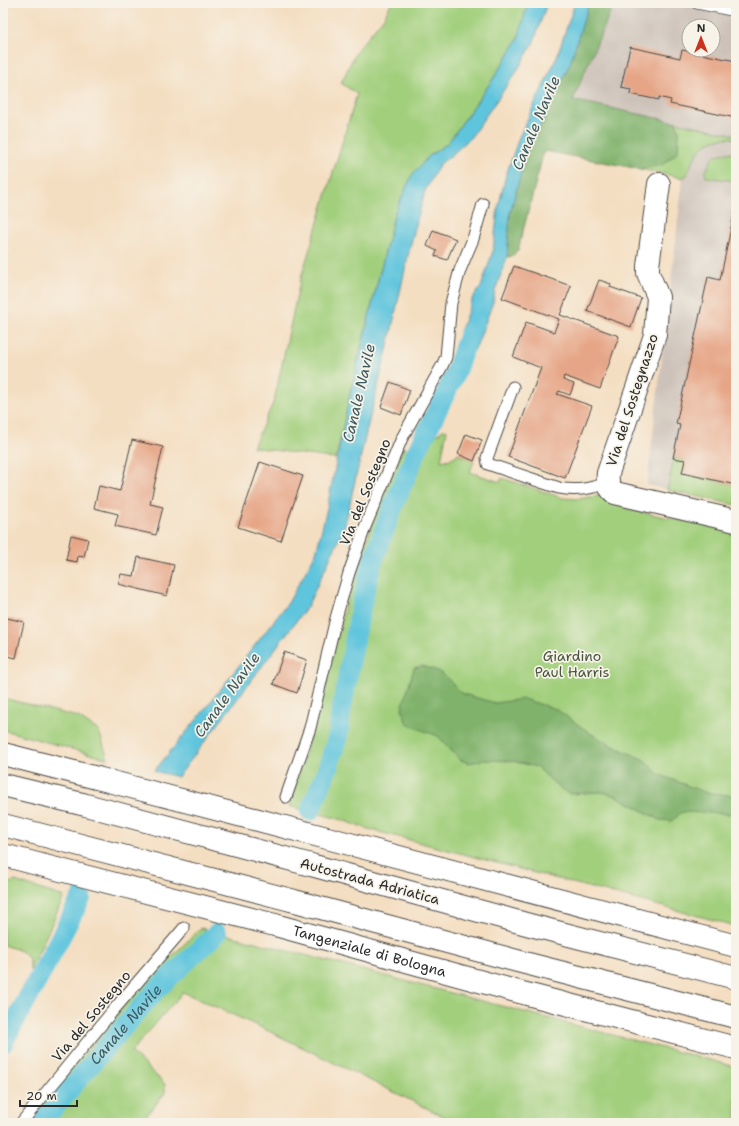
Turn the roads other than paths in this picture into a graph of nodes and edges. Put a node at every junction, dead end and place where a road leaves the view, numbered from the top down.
1 (697, 3) edge
2 (736, 11) edge
3 (659, 184) dead end
4 (483, 204) dead end
5 (513, 387) dead end
6 (608, 483) junction
7 (736, 521) edge
8 (3, 749) edge
9 (3, 754) edge
10 (93, 777) junction
11 (3, 785) edge
12 (286, 797) dead end
13 (3, 825) edge
14 (3, 855) edge
15 (184, 928) dead end
16 (736, 946) edge
17 (736, 978) edge
18 (736, 1017) edge
19 (736, 1048) edge
20 (21, 1123) edge

1 - 2 lane
3 - 6 main road, Via del Sostegnazzo
4 - 12 lane, Via del Sostegno
5 - 6 lane
6 - 7 main road, Via del Sostegnazzo
8 - 10 main road
9 - 10 main road
10 - 16 main road, bridge
11 - 17 main road, Autostrada Adriatica, bridge
13 - 18 main road, bridge
14 - 19 main road, Tangenziale di Bologna, bridge
15 - 20 lane, Via del Sostegno

